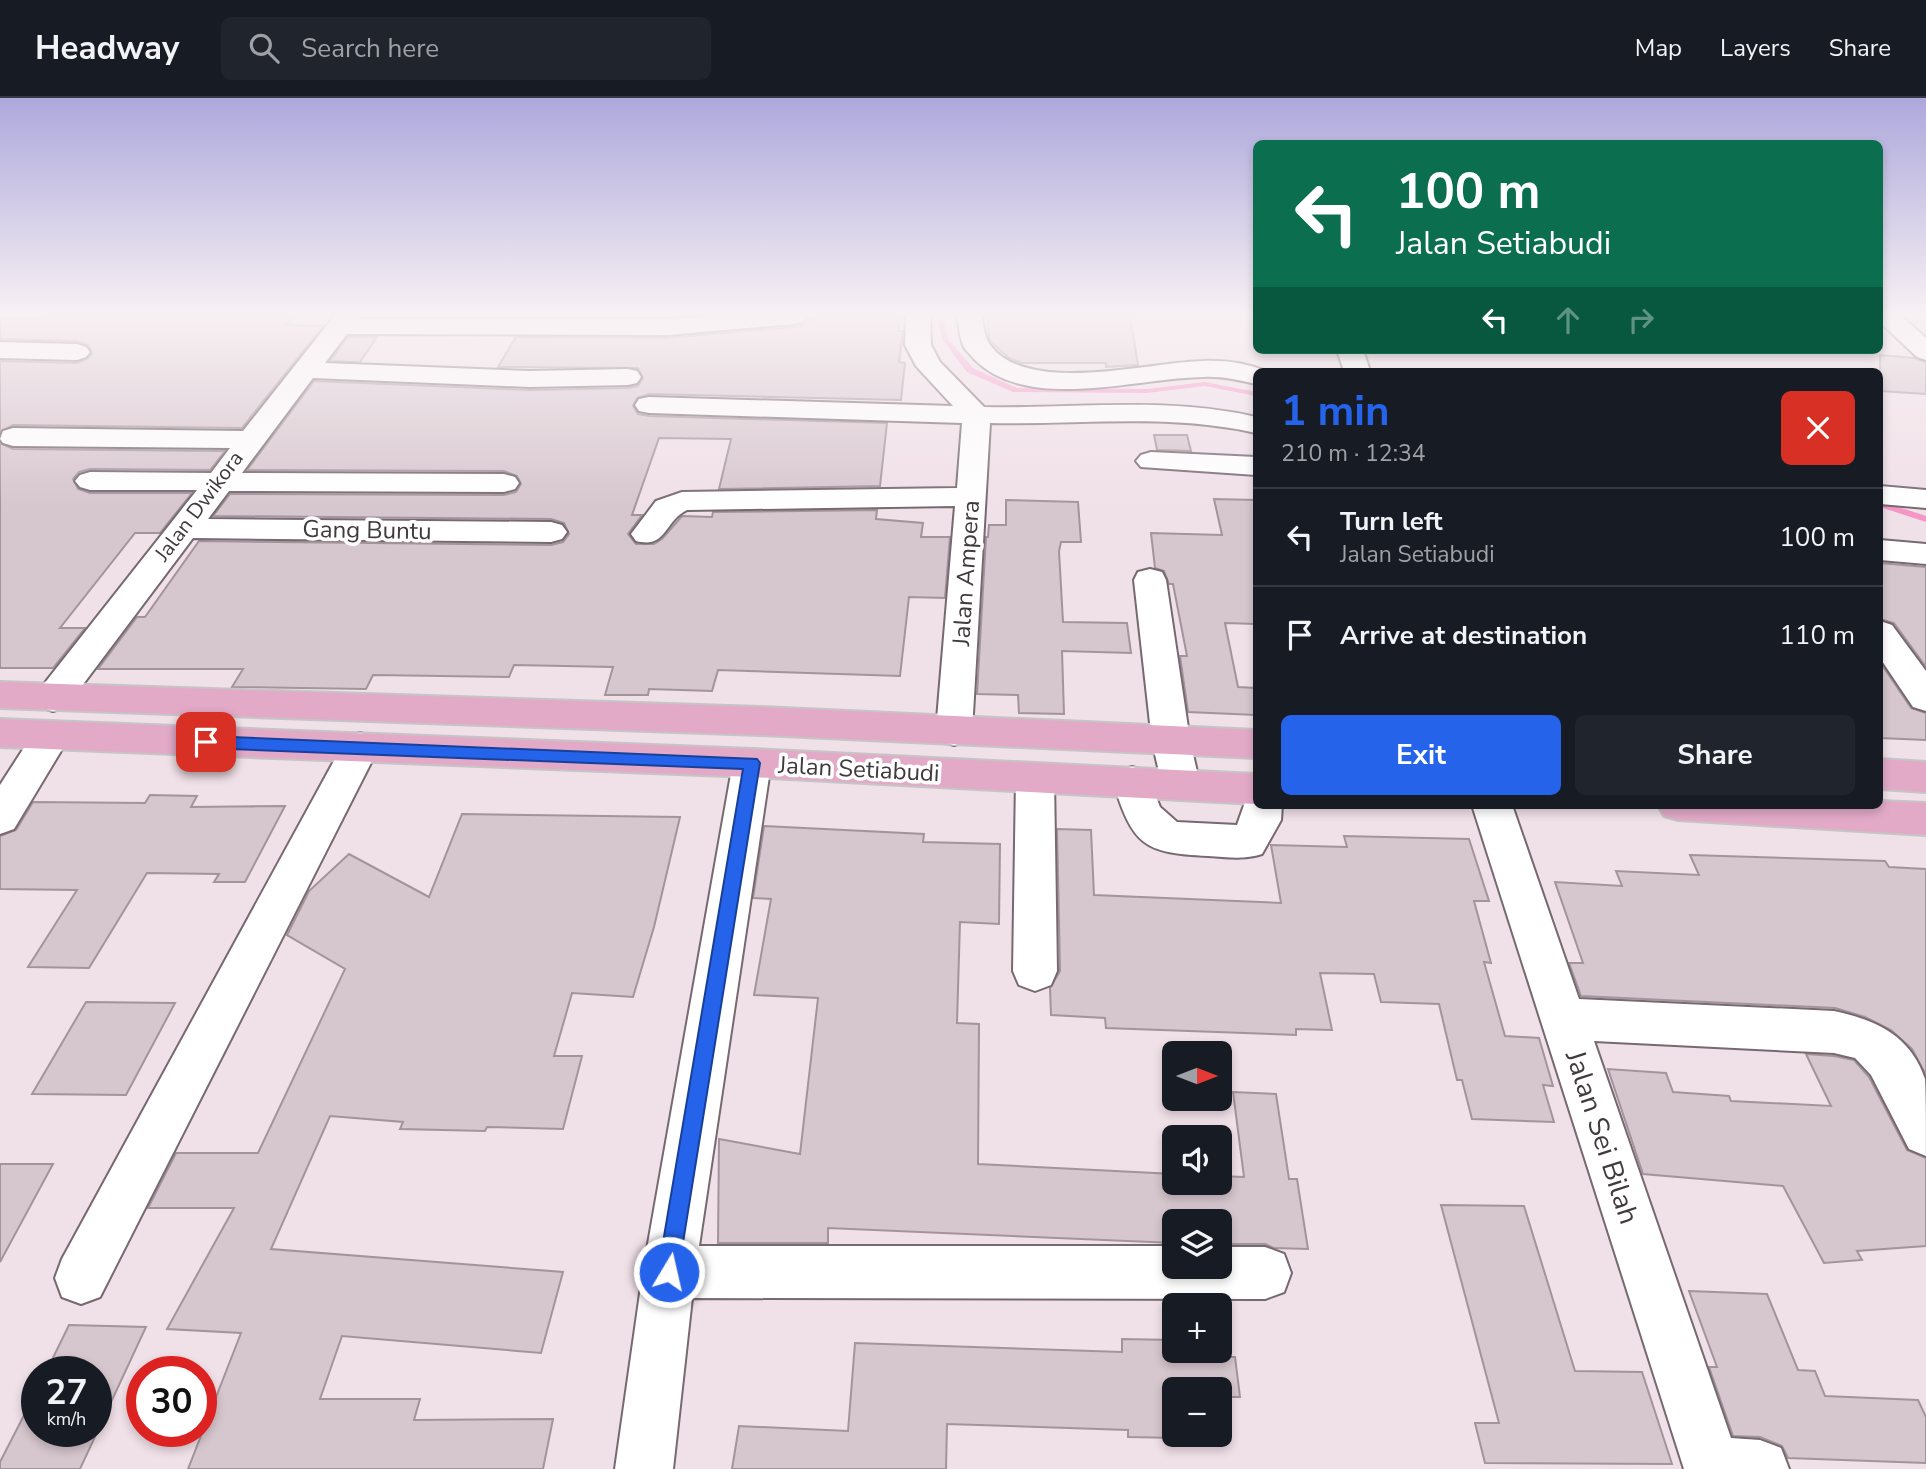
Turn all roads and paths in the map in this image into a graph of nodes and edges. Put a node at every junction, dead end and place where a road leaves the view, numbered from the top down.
1 (297, 379) edge
2 (941, 379) edge
3 (1043, 379) edge
4 (1100, 379) edge
5 (285, 393) junction
6 (426, 396) dead end
7 (676, 398) dead end
8 (649, 405) dead end
9 (970, 409) junction
10 (1253, 424) edge
11 (13, 437) dead end
12 (249, 440) junction
13 (1151, 461) dead end
14 (1253, 466) edge
15 (90, 481) dead end
16 (216, 483) junction
17 (504, 483) dead end
18 (1883, 495) edge
19 (972, 497) junction
20 (1926, 499) edge
21 (183, 528) junction
22 (551, 532) dead end
23 (647, 534) dead end
24 (1883, 550) edge
25 (1926, 554) edge
26 (1150, 580) dead end
27 (1883, 637) edge
28 (0, 695) edge
29 (53, 698) junction
30 (1926, 698) edge
31 (434, 710) junction
32 (954, 731) junction
33 (0, 733) edge
34 (51, 736) junction
35 (1171, 741) junction
36 (1253, 744) edge
37 (360, 747) junction
38 (416, 749) junction
39 (752, 763) junction
40 (1883, 774) edge
41 (1926, 777) edge
42 (1035, 778) junction
43 (1132, 782) junction
44 (1181, 785) junction
45 (1253, 789) edge
46 (1262, 809) edge
47 (1493, 809) edge
48 (1749, 809) edge
49 (0, 818) edge
50 (1926, 819) edge
51 (1035, 971) dead end
52 (1564, 1019) junction
53 (1926, 1132) edge
54 (669, 1272) junction
55 (1265, 1273) dead end
56 (81, 1278) dead end
57 (1728, 1468) edge
58 (644, 1469) edge

1 - 5 street, Jalan Dwikora
2 - 9 street
3 - 4 street
5 - 6 street
5 - 12 street, Jalan Dwikora
7 - 9 street
8 - 9 street
9 - 10 street
9 - 19 street, Jalan Ampera
11 - 12 street
12 - 16 street, Jalan Dwikora
13 - 14 street
15 - 16 street
16 - 17 street
16 - 21 street, Jalan Dwikora
18 - 20 street
19 - 23 street
19 - 32 street, Jalan Ampera
21 - 22 street, Gang Buntu
21 - 29 street, Jalan Dwikora
24 - 25 street
26 - 35 street
27 - 30 street
28 - 29 main road, Jalan Setiabudi
29 - 31 main road, Jalan Setiabudi
31 - 32 main road, Jalan Setiabudi
31 - 38 main road
32 - 35 main road, Jalan Setiabudi
33 - 34 main road, Jalan Setiabudi
34 - 37 main road, Jalan Setiabudi
34 - 49 street
35 - 36 main road, Jalan Setiabudi
35 - 44 street
37 - 38 main road, Jalan Setiabudi
37 - 56 street
38 - 39 main road, Jalan Setiabudi
39 - 42 main road, Jalan Setiabudi
39 - 54 street
40 - 41 main road
42 - 43 main road, Jalan Setiabudi
42 - 51 street
43 - 44 main road, Jalan Setiabudi
43 - 46 street
44 - 45 main road, Jalan Setiabudi
47 - 52 street, Jalan Sei Bilah
48 - 50 main road
52 - 53 street
52 - 57 street, Jalan Sei Bilah
54 - 55 street
54 - 58 street

